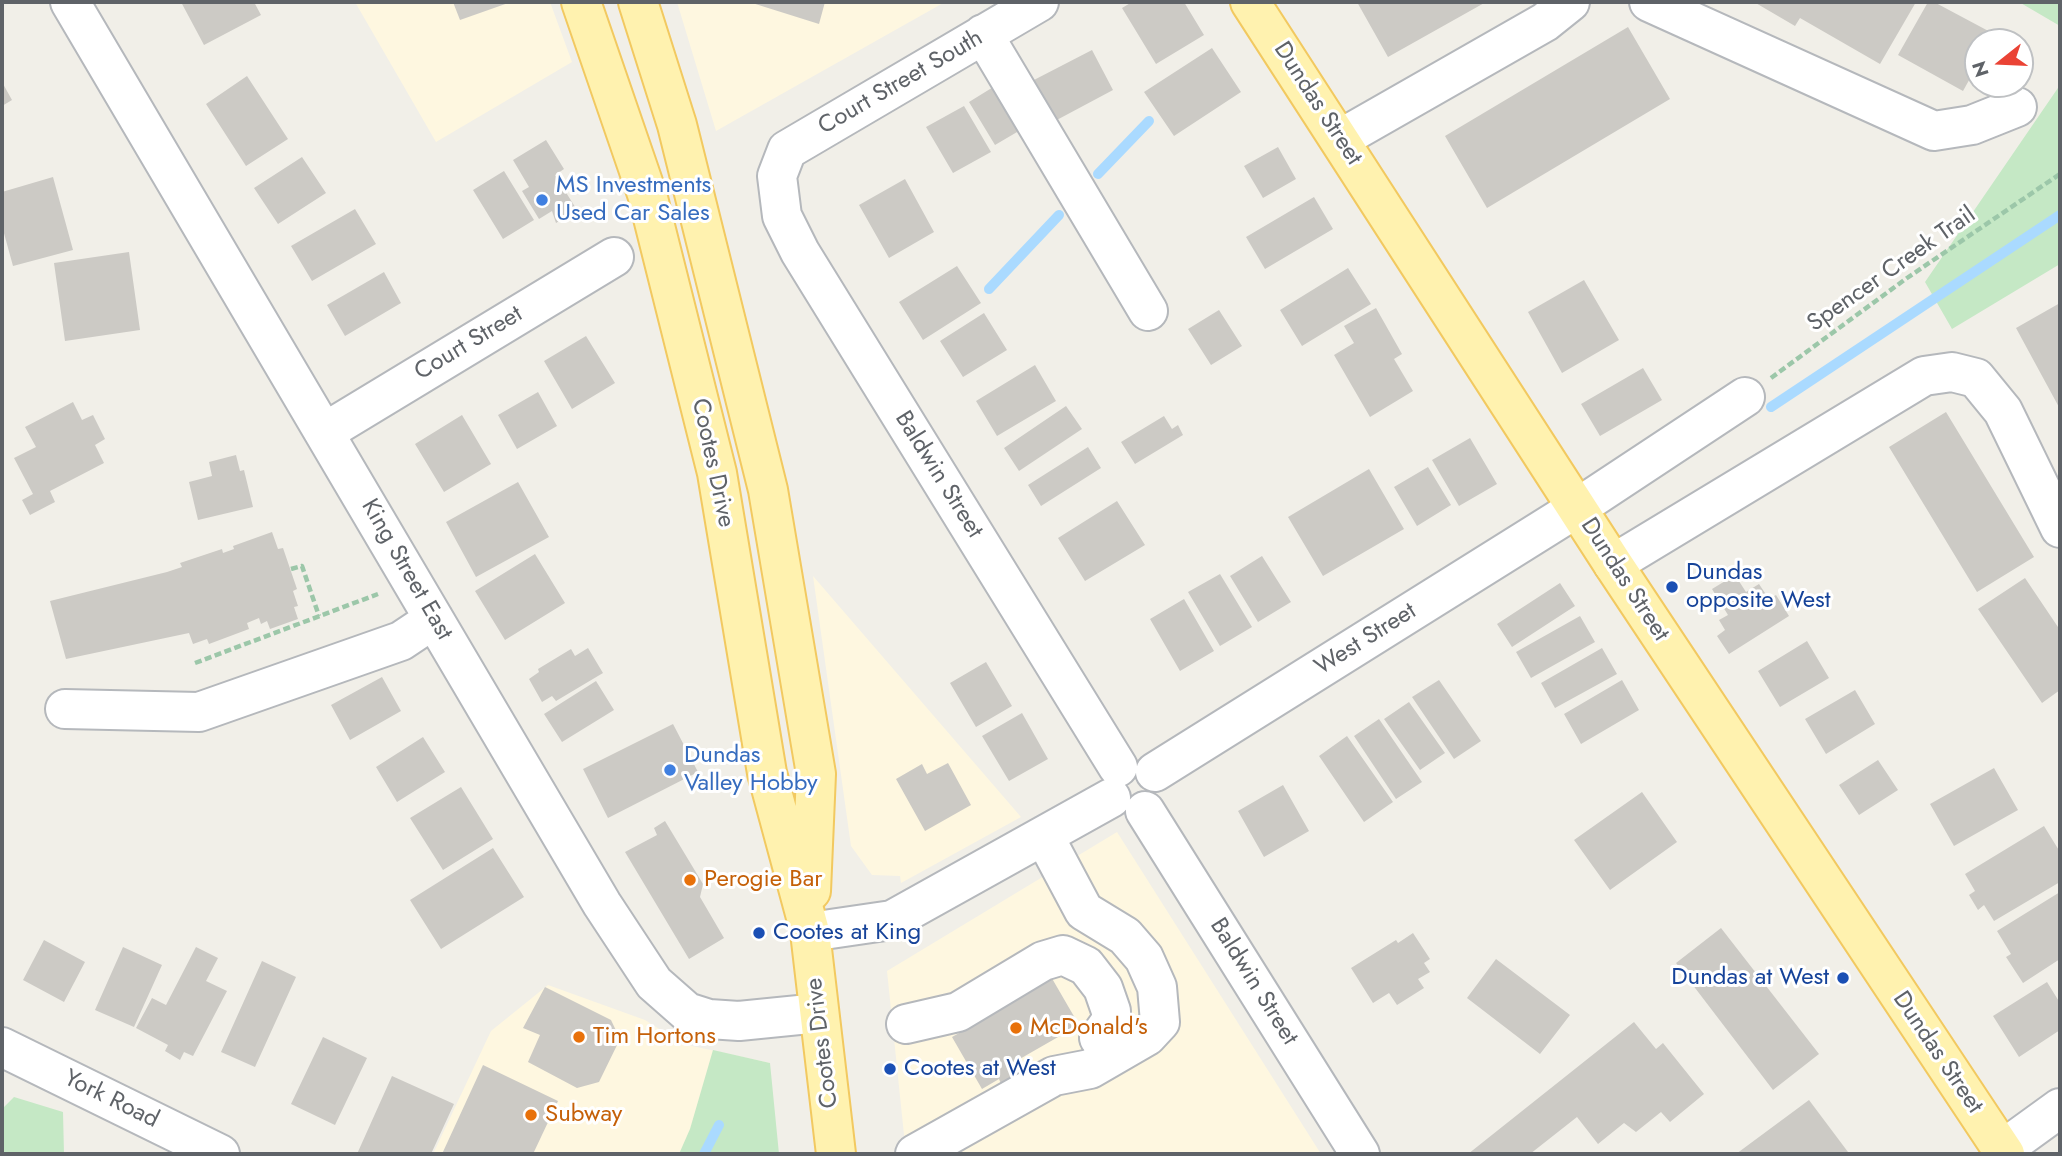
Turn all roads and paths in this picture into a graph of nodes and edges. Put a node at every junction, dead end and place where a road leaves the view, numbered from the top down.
1 (70, 2) edge
2 (581, 2) edge
3 (638, 2) edge
4 (1039, 2) edge
5 (1250, 2) edge
6 (1570, 2) edge
7 (1649, 2) edge
8 (984, 34) junction
9 (2017, 107) dead end
10 (1340, 139) junction
11 (2060, 174) edge
12 (777, 176) joint
13 (614, 257) dead end
14 (1148, 311) dead end
15 (1745, 397) joint
16 (325, 432) junction
17 (1577, 508) junction
18 (2060, 528) edge
19 (1613, 564) junction
20 (291, 569) dead end
21 (412, 582) junction
22 (320, 616) junction
23 (434, 619) junction
24 (195, 663) dead end
25 (65, 709) dead end
26 (1132, 787) junction
27 (1044, 836) junction
28 (810, 932) junction
29 (819, 1013) junction
30 (905, 1024) dead end
31 (2, 1047) edge
32 (1054, 1076) junction
33 (2060, 1108) edge
34 (2003, 1152) edge
35 (220, 1154) edge
36 (836, 1154) edge
37 (915, 1154) edge
38 (1360, 1154) edge

1 - 16 street, King Street East
2 - 28 main road, Cootes Drive
3 - 28 main road, Cootes Drive
4 - 8 street, Court Street South
5 - 10 main road, Dundas Street
6 - 10 street
7 - 9 street
8 - 12 street, Court Street South
8 - 14 street
10 - 17 main road, Dundas Street
11 - 15 path, Spencer Creek Trail
12 - 26 street, Baldwin Street
13 - 16 street, Court Street
15 - 17 street, West Street
16 - 21 street, King Street East
17 - 19 main road, Dundas Street
17 - 26 street, West Street
18 - 19 street
19 - 34 main road, Dundas Street
20 - 22 path
21 - 22 path
21 - 23 street, King Street East
22 - 24 path
23 - 25 street
23 - 29 street, King Street East
26 - 27 street, West Street
26 - 38 street, Baldwin Street
27 - 28 street, West Street
27 - 32 street
28 - 29 main road, Cootes Drive
29 - 36 main road, Cootes Drive
30 - 32 street
31 - 35 street, York Road
32 - 37 street
33 - 34 street

